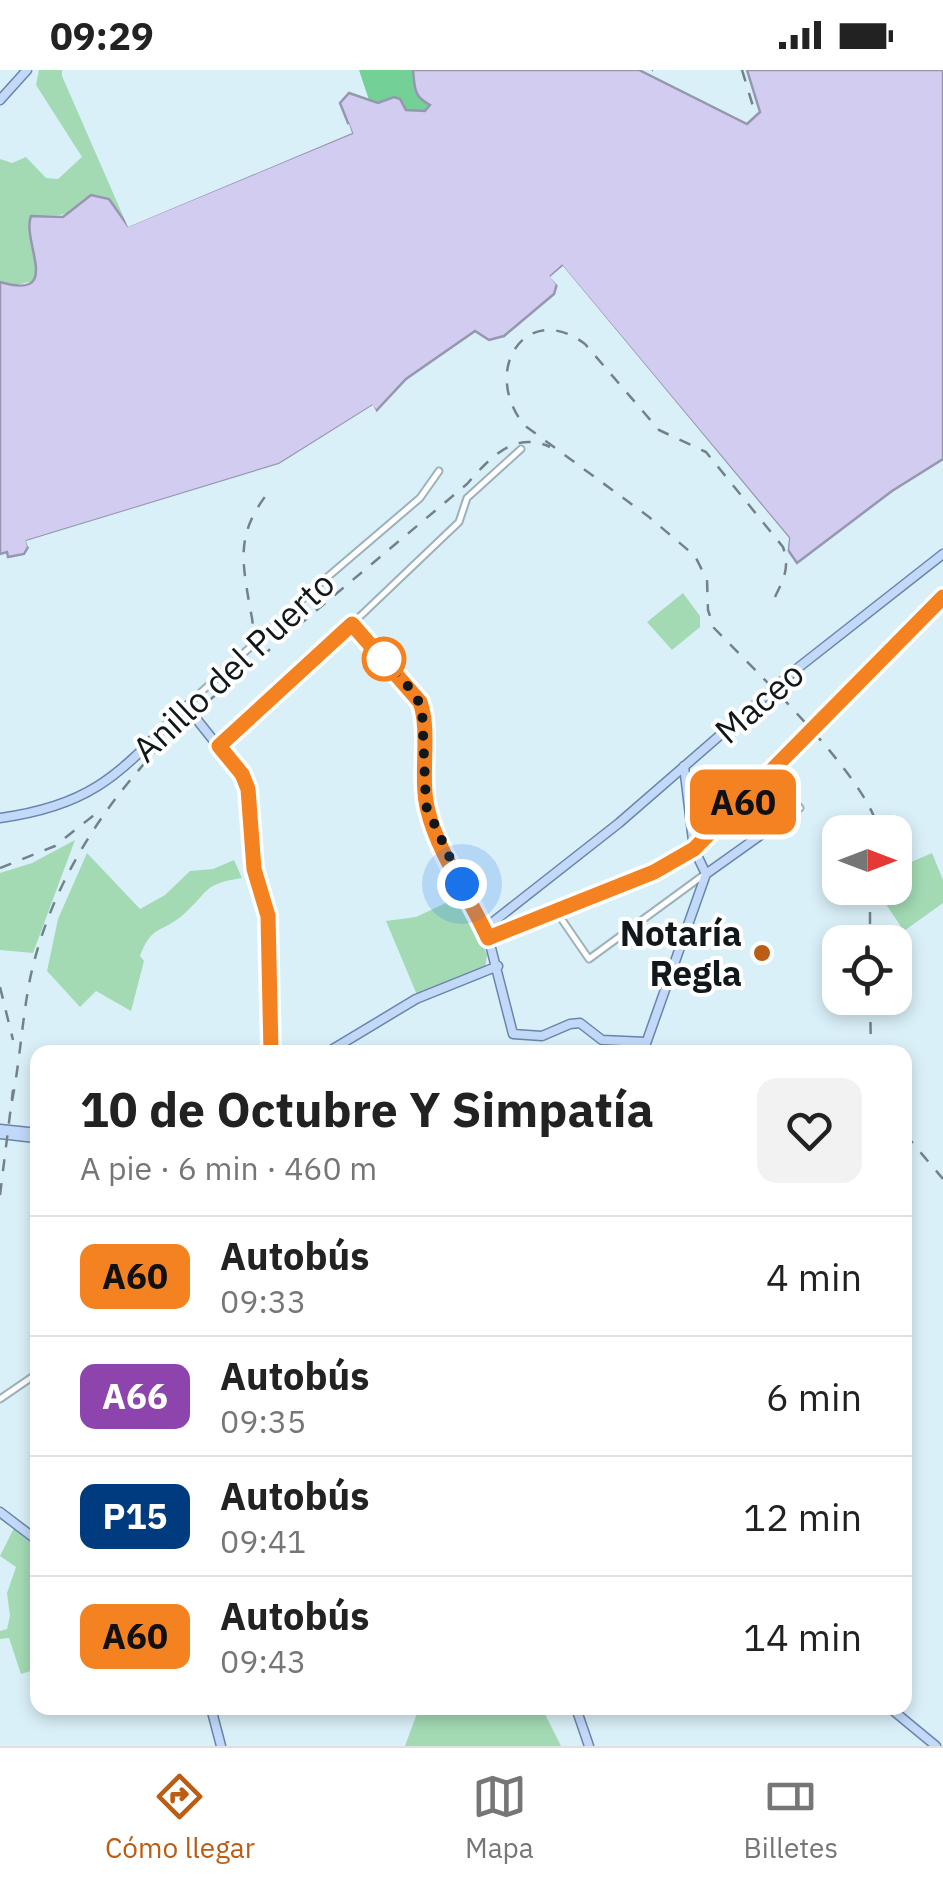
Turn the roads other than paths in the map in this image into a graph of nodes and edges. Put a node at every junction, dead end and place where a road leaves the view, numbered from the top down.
1 (27, 70) edge
2 (0, 100) edge
3 (521, 449) dead end
4 (439, 470) dead end
5 (943, 554) edge
6 (943, 596) edge
7 (352, 624) junction
8 (186, 706) junction
9 (219, 746) junction
10 (684, 766) junction
11 (772, 772) junction
12 (754, 790) junction
13 (0, 818) edge
14 (779, 822) junction
15 (694, 849) junction
16 (706, 874) junction
17 (556, 911) junction
18 (491, 938) junction
19 (498, 966) junction
20 (486, 971) junction
21 (646, 1042) junction
22 (271, 1045) edge
23 (340, 1045) edge
24 (645, 1045) edge
25 (0, 1131) edge
26 (30, 1135) edge
27 (30, 1379) edge
28 (0, 1399) edge
29 (0, 1512) edge
30 (30, 1535) edge
31 (212, 1715) edge
32 (578, 1715) edge
33 (898, 1715) edge
34 (221, 1746) edge
35 (589, 1746) edge
36 (936, 1746) edge

1 - 2 main road
3 - 7 street
4 - 8 street, Anillo del Puerto
5 - 10 main road, Maceo
6 - 11 main road
7 - 9 main road
7 - 18 main road
8 - 9 main road
8 - 13 main road, Anillo del Puerto
9 - 22 main road
10 - 15 main road
10 - 18 main road, Maceo
11 - 12 main road
11 - 14 street
12 - 14 main road
12 - 15 main road
14 - 16 main road
15 - 16 main road
15 - 17 main road
16 - 17 street
16 - 21 main road
17 - 18 main road
18 - 19 main road
18 - 20 main road
19 - 20 main road
19 - 21 main road
20 - 23 main road
21 - 24 main road
25 - 26 main road
27 - 28 street
29 - 30 main road
31 - 34 main road
32 - 35 main road
33 - 36 main road

